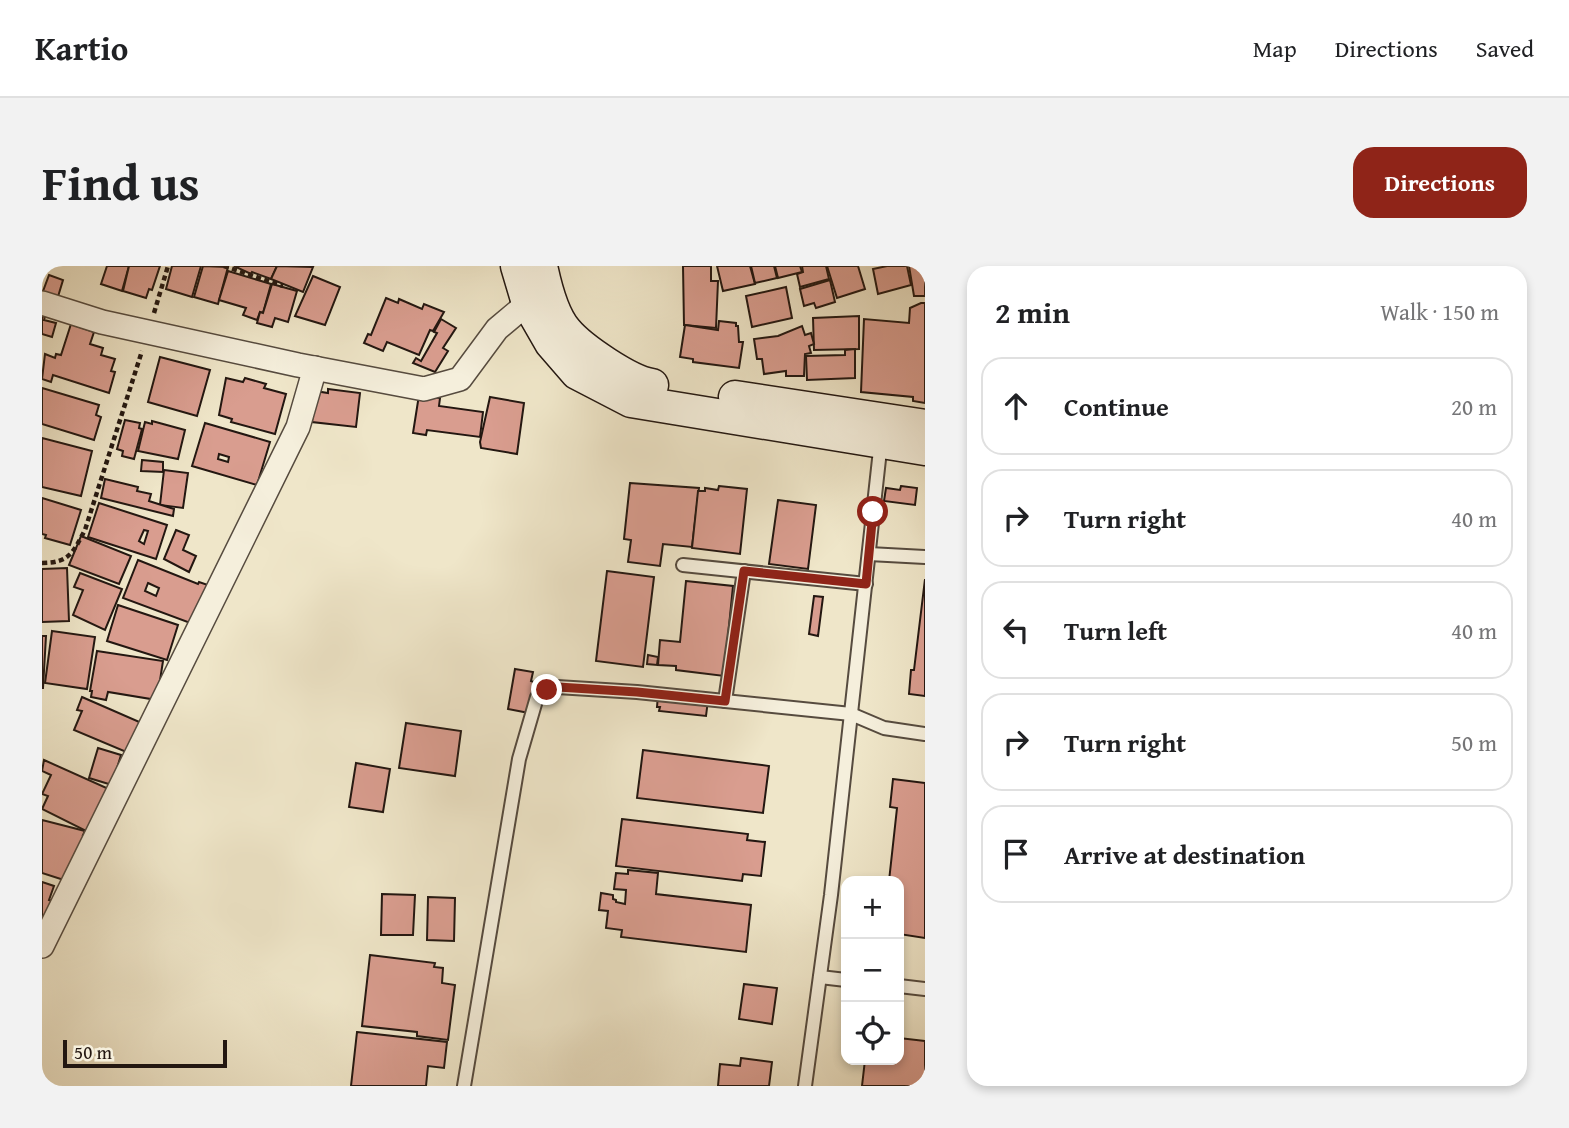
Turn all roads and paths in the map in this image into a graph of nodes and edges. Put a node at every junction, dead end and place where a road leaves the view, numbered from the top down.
1 (168, 266) edge
2 (224, 266) edge
3 (517, 266) edge
4 (283, 286) dead end
5 (539, 288) edge
6 (42, 303) edge
7 (148, 332) junction
8 (315, 368) junction
9 (925, 426) edge
10 (882, 432) junction
11 (925, 449) edge
12 (869, 554) junction
13 (925, 557) edge
14 (42, 563) edge
15 (683, 565) dead end
16 (744, 571) junction
17 (866, 584) junction
18 (725, 701) junction
19 (851, 715) junction
20 (925, 734) edge
21 (42, 946) edge
22 (820, 977) junction
23 (841, 979) edge
24 (904, 987) edge
25 (925, 989) edge
26 (464, 1086) edge
27 (805, 1086) edge

1 - 7 path
2 - 4 path
3 - 5 main road
5 - 8 street
5 - 10 main road
6 - 7 street
7 - 8 street
7 - 14 path
8 - 21 street
9 - 10 main road
10 - 11 main road
10 - 12 lane
12 - 13 lane
12 - 17 lane
15 - 16 lane
16 - 17 lane
16 - 18 lane
17 - 19 lane
18 - 19 lane
18 - 26 lane
19 - 20 lane
19 - 22 lane
22 - 23 lane
22 - 27 lane
24 - 25 lane

